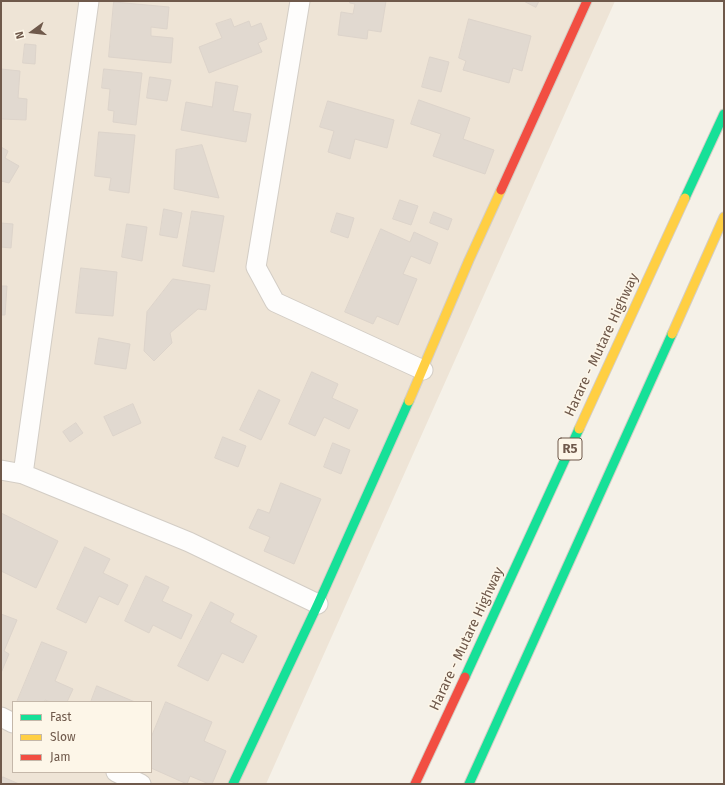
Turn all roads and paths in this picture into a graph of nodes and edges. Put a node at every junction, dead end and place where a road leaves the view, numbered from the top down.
1 (89, 1) edge
2 (300, 1) edge
3 (587, 1) edge
4 (724, 114) edge
5 (724, 217) edge
6 (423, 370) junction
7 (1, 470) edge
8 (23, 474) junction
9 (318, 604) junction
10 (1, 717) edge
11 (12, 722) edge
12 (118, 773) edge
13 (141, 784) edge
14 (233, 784) edge
15 (416, 784) edge
16 (469, 784) edge

1 - 8 street
2 - 6 street
3 - 6 main road
4 - 15 main road, Harare - Mutare Highway / R5
5 - 16 main road
6 - 9 main road
7 - 8 street
8 - 9 street
9 - 14 main road
10 - 11 street
12 - 13 street

